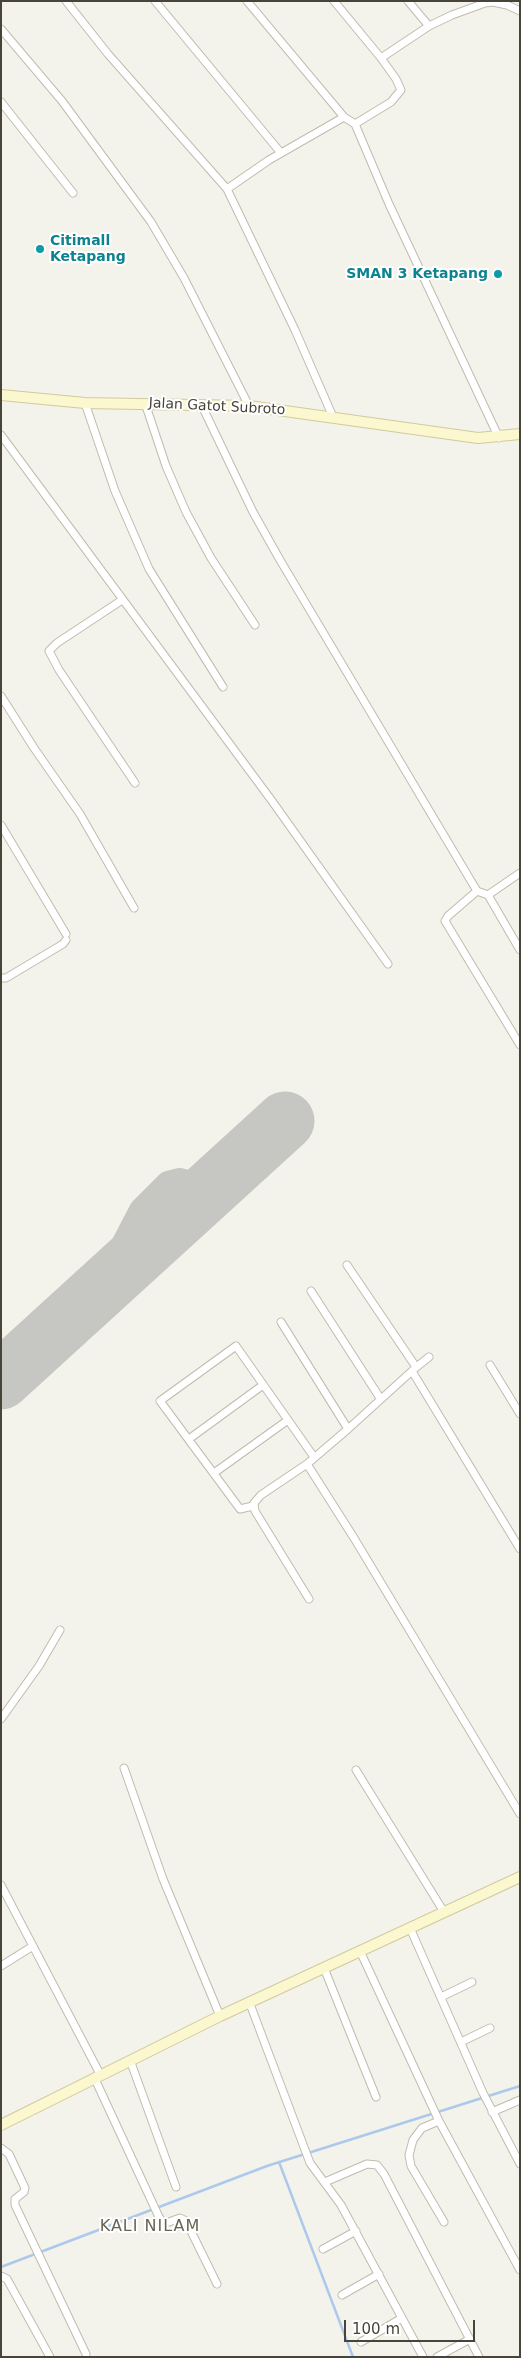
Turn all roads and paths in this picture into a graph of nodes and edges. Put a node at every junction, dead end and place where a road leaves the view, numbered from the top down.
1 (66, 1) edge
2 (155, 1) edge
3 (247, 1) edge
4 (334, 1) edge
5 (408, 1) edge
6 (520, 11) edge
7 (429, 26) junction
8 (1, 29) edge
9 (381, 58) junction
10 (1, 102) edge
11 (344, 117) junction
12 (355, 124) junction
13 (281, 153) junction
14 (227, 189) junction
15 (73, 193) dead end
16 (1, 395) edge
17 (85, 403) junction
18 (145, 403) junction
19 (202, 406) junction
20 (249, 406) junction
21 (332, 417) junction
22 (520, 434) edge
23 (1, 435) edge
24 (499, 438) junction
25 (122, 600) junction
26 (255, 625) dead end
27 (223, 687) dead end
28 (1, 696) edge
29 (135, 783) dead end
30 (1, 825) edge
31 (520, 873) edge
32 (477, 891) junction
33 (488, 895) junction
34 (134, 908) dead end
35 (520, 950) edge
36 (388, 964) dead end
37 (1, 978) edge
38 (520, 1045) edge
39 (347, 1265) dead end
40 (310, 1291) dead end
41 (281, 1322) dead end
42 (429, 1357) dead end
43 (490, 1365) dead end
44 (414, 1369) junction
45 (263, 1385) junction
46 (380, 1398) junction
47 (520, 1414) edge
48 (288, 1420) junction
49 (348, 1429) junction
50 (189, 1439) junction
51 (314, 1457) junction
52 (307, 1464) junction
53 (214, 1473) junction
54 (253, 1506) junction
55 (520, 1549) edge
56 (309, 1599) dead end
57 (60, 1630) dead end
58 (1, 1719) edge
59 (124, 1768) dead end
60 (356, 1770) dead end
61 (520, 1814) edge
62 (520, 1877) edge
63 (1, 1885) edge
64 (444, 1912) junction
65 (410, 1928) junction
66 (33, 1946) junction
67 (360, 1951) junction
68 (1, 1966) edge
69 (324, 1968) junction
70 (472, 1982) dead end
71 (441, 1997) junction
72 (250, 2004) junction
73 (220, 2016) junction
74 (490, 2028) dead end
75 (461, 2042) junction
76 (130, 2060) junction
77 (97, 2076) junction
78 (376, 2097) dead end
79 (520, 2100) edge
80 (492, 2112) junction
81 (439, 2121) junction
82 (1, 2125) edge
83 (1, 2148) edge
84 (520, 2164) edge
85 (325, 2182) junction
86 (176, 2187) dead end
87 (444, 2222) dead end
88 (356, 2231) junction
89 (323, 2249) dead end
90 (520, 2270) edge
91 (379, 2274) junction
92 (1, 2276) edge
93 (217, 2284) dead end
94 (342, 2296) dead end
95 (402, 2318) junction
96 (470, 2339) junction
97 (361, 2342) dead end
98 (86, 2354) dead end
99 (50, 2357) edge
100 (423, 2357) edge
101 (437, 2357) edge
102 (480, 2357) edge

1 - 14 street
2 - 13 street
3 - 11 street
4 - 9 street
5 - 7 street
6 - 7 street
7 - 9 street
8 - 20 street
9 - 12 street
10 - 15 street
11 - 12 street
11 - 13 street
12 - 24 street
13 - 14 street
14 - 21 street
16 - 17 street, Jalan Gatot Subroto
17 - 18 street, Jalan Gatot Subroto
17 - 27 street
18 - 19 street, Jalan Gatot Subroto
18 - 26 street
19 - 20 street, Jalan Gatot Subroto
19 - 32 street
20 - 21 street, Jalan Gatot Subroto
21 - 24 street, Jalan Gatot Subroto
22 - 24 street, Jalan Gatot Subroto
23 - 25 street
25 - 29 street
25 - 36 street
28 - 34 street
30 - 37 street
31 - 33 street
32 - 33 street
32 - 38 street
33 - 35 street
39 - 44 street
40 - 46 street
41 - 49 street
42 - 44 street
43 - 47 street
44 - 46 street
44 - 55 street
45 - 48 street
45 - 50 street
45 - 50 street
46 - 49 street
48 - 51 street
48 - 53 street
49 - 51 street
50 - 53 street
51 - 52 street
52 - 54 street
52 - 61 street
53 - 54 street
54 - 56 street
57 - 58 street
59 - 73 street
60 - 64 street
62 - 64 street
63 - 66 street
64 - 65 street
65 - 67 street
65 - 71 street
66 - 68 street
66 - 77 street
67 - 69 street
67 - 81 street
69 - 72 street
69 - 78 street
70 - 71 street
71 - 75 street
72 - 73 street
72 - 85 street
73 - 76 street
74 - 75 street
75 - 80 street
76 - 77 street
76 - 86 street
77 - 82 street
77 - 93 street
79 - 80 street
80 - 84 street
81 - 87 street
81 - 90 street
83 - 98 street
85 - 88 street
85 - 96 street
88 - 89 street
88 - 91 street
91 - 94 street
91 - 95 street
92 - 99 street
95 - 97 street
95 - 100 street
96 - 101 street
96 - 102 street

